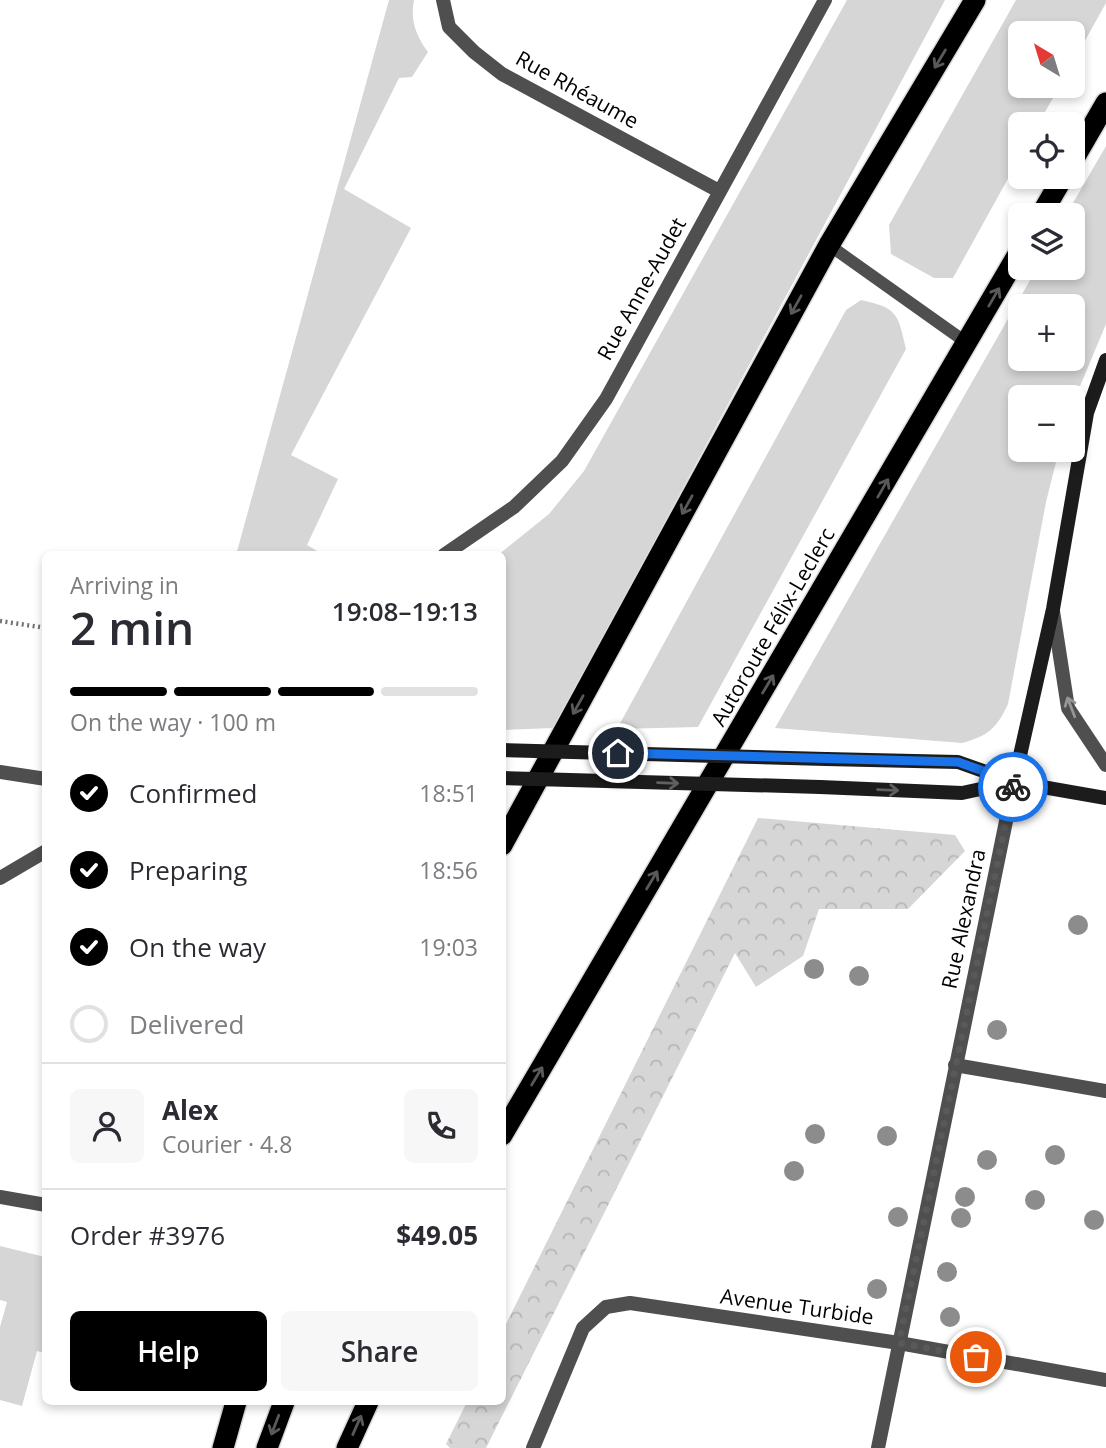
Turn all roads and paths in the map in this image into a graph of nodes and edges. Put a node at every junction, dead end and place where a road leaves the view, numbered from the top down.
1 (443, 0) edge
2 (825, 0) edge
3 (975, 0) edge
4 (1106, 103) edge
5 (1085, 139) edge
6 (719, 191) junction
7 (829, 245) junction
8 (1008, 272) edge
9 (967, 343) junction
10 (1106, 360) edge
11 (450, 551) edge
12 (1053, 609) junction
13 (0, 621) edge
14 (42, 627) edge
15 (506, 750) edge
16 (1106, 765) edge
17 (0, 772) edge
18 (42, 778) edge
19 (506, 778) edge
20 (1014, 782) junction
21 (1106, 798) edge
22 (506, 838) edge
23 (42, 853) edge
24 (0, 878) edge
25 (955, 1065) junction
26 (1106, 1091) edge
27 (506, 1128) edge
28 (0, 1197) edge
29 (42, 1204) edge
30 (899, 1343) junction
31 (1106, 1380) edge
32 (235, 1405) edge
33 (283, 1405) edge
34 (367, 1405) edge
35 (223, 1448) edge
36 (267, 1448) edge
37 (347, 1448) edge
38 (533, 1448) edge
39 (877, 1448) edge

1 - 6 street, Rue Rhéaume
2 - 6 street, Rue Anne-Audet
3 -> 7 highway
4 - 5 highway
6 - 11 street, Rue Anne-Audet
7 - 9 lane
7 -> 22 highway
9 -> 8 highway, Autoroute Félix-Leclerc
27 -> 9 highway, Autoroute Félix-Leclerc
10 - 12 main road, Rue Alexandra
16 -> 12 street
12 - 20 main road, Rue Alexandra
13 - 14 path
15 - 20 main road, bridge
17 - 18 street
19 -> 20 main road, bridge
20 - 21 main road
20 - 25 street, Rue Alexandra
23 - 24 street
25 - 26 street
25 - 30 street, Rue Alexandra
28 - 29 street
30 - 31 street, Avenue Turbide
30 - 38 street, Avenue Turbide
30 - 39 street, Rue Alexandra
32 - 35 highway
33 -> 36 highway
37 -> 34 highway

